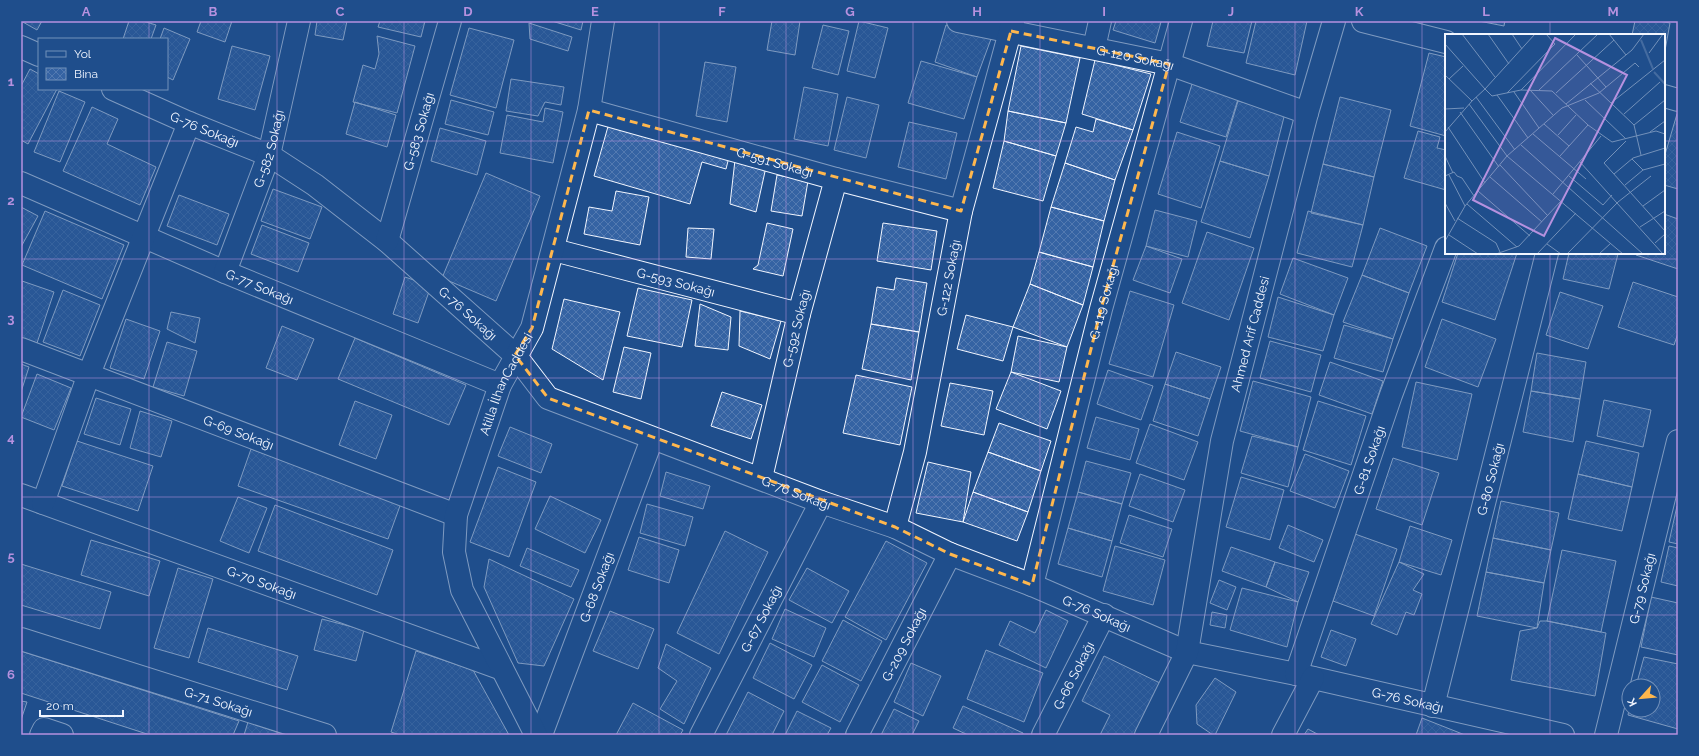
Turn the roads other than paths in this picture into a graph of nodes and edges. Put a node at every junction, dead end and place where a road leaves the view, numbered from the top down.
1 (298, 21) edge
2 (450, 21) edge
3 (603, 21) edge
4 (958, 21) edge
5 (1100, 21) edge
6 (1181, 21) edge
7 (1334, 21) edge
8 (1362, 21) edge
9 (1012, 26) edge
10 (1445, 42) edge
11 (21, 47) edge
12 (1094, 48) junction
13 (38, 55) edge
14 (1169, 64) junction
15 (115, 90) edge
16 (1665, 96) edge
17 (1678, 100) edge
18 (589, 110) junction
19 (1307, 113) junction
20 (189, 123) junction
21 (269, 155) junction
22 (836, 179) junction
23 (21, 183) edge
24 (961, 211) junction
25 (143, 238) junction
26 (387, 241) junction
27 (554, 250) junction
28 (1445, 251) edge
29 (1547, 254) edge
30 (225, 272) junction
31 (799, 314) junction
32 (21, 349) edge
33 (516, 355) junction
34 (89, 374) junction
35 (500, 385) junction
36 (652, 439) junction
37 (1678, 441) edge
38 (761, 478) junction
39 (21, 495) edge
40 (821, 502) junction
41 (43, 503) junction
42 (456, 515) junction
43 (895, 527) junction
44 (950, 554) junction
45 (1032, 585) junction
46 (1104, 615) junction
47 (21, 639) edge
48 (1187, 652) junction
49 (502, 669) junction
50 (1305, 676) junction
51 (1433, 706) junction
52 (1499, 728) edge
53 (41, 735) edge
54 (62, 735) edge
55 (325, 735) edge
56 (536, 735) edge
57 (541, 735) edge
58 (701, 735) edge
59 (857, 735) edge
60 (1044, 735) edge
61 (1146, 735) edge
62 (1283, 735) edge
63 (1563, 735) edge
64 (1606, 735) edge

1 - 21 street, G-582 Sokağı
2 - 26 street, G-583 Sokağı
3 - 18 street, Atilla İlhanCaddesi
4 - 9 street, G-120 Sokağı
5 - 12 street
6 - 14 street, G-119 Sokağı
7 - 19 street, Ahmed Arif Caddesi
8 - 10 street
9 - 12 street, G-120 Sokağı
9 - 24 street, G-122 Sokağı
11 - 13 street
12 - 14 street, G-120 Sokağı
14 - 19 street, G-120 Sokağı
14 - 45 street, G-119 Sokağı
15 - 20 street, G-76 Sokağı
16 - 17 street
18 - 22 street, G-591 Sokağı
18 - 27 street, Atilla İlhanCaddesi
19 - 48 street, Ahmed Arif Caddesi
20 - 21 street, G-76 Sokağı
20 - 25 street
21 - 26 street, G-76 Sokağı
21 - 30 street, G-582 Sokağı
22 - 24 street, G-591 Sokağı
22 - 31 street, G-592 Sokağı
23 - 25 street, G-77 Sokağı
24 - 43 street, G-122 Sokağı
25 - 30 street, G-77 Sokağı
25 - 34 street
26 - 33 street, G-76 Sokağı
27 - 31 street, G-593 Sokağı
27 - 33 street, Atilla İlhanCaddesi
28 - 50 street, G-81 Sokağı
29 - 51 street, G-80 Sokağı
30 - 35 street, G-77 Sokağı
31 - 38 street, G-592 Sokağı
32 - 34 street, G-69 Sokağı
33 - 35 street, Atilla İlhanCaddesi
33 - 36 street, G-76 Sokağı
34 - 41 street
34 - 42 street, G-69 Sokağı
35 - 42 street, Atilla İlhanCaddesi
36 - 38 street, G-76 Sokağı
36 - 57 street, G-68 Sokağı
37 - 64 street, G-79 Sokağı
38 - 40 street, G-76 Sokağı
39 - 41 street, G-70 Sokağı
40 - 43 street, G-76 Sokağı
40 - 58 street, G-67 Sokağı
41 - 49 street, G-70 Sokağı
42 - 49 street, Atilla İlhanCaddesi
43 - 44 street, G-76 Sokağı
44 - 45 street, G-76 Sokağı
44 - 59 street, G-209 Sokağı
45 - 46 street, G-76 Sokağı
46 - 48 street, G-76 Sokağı
46 - 60 street, G-66 Sokağı
47 - 55 street, G-71 Sokağı
48 - 50 street, G-76 Sokağı
48 - 61 street, Ahmed Arif Caddesi
49 - 56 street, Atilla İlhanCaddesi
50 - 51 street, G-76 Sokağı
50 - 62 street, G-81 Sokağı
51 - 52 street, G-76 Sokağı
52 - 63 street, G-76 Sokağı
53 - 54 street

